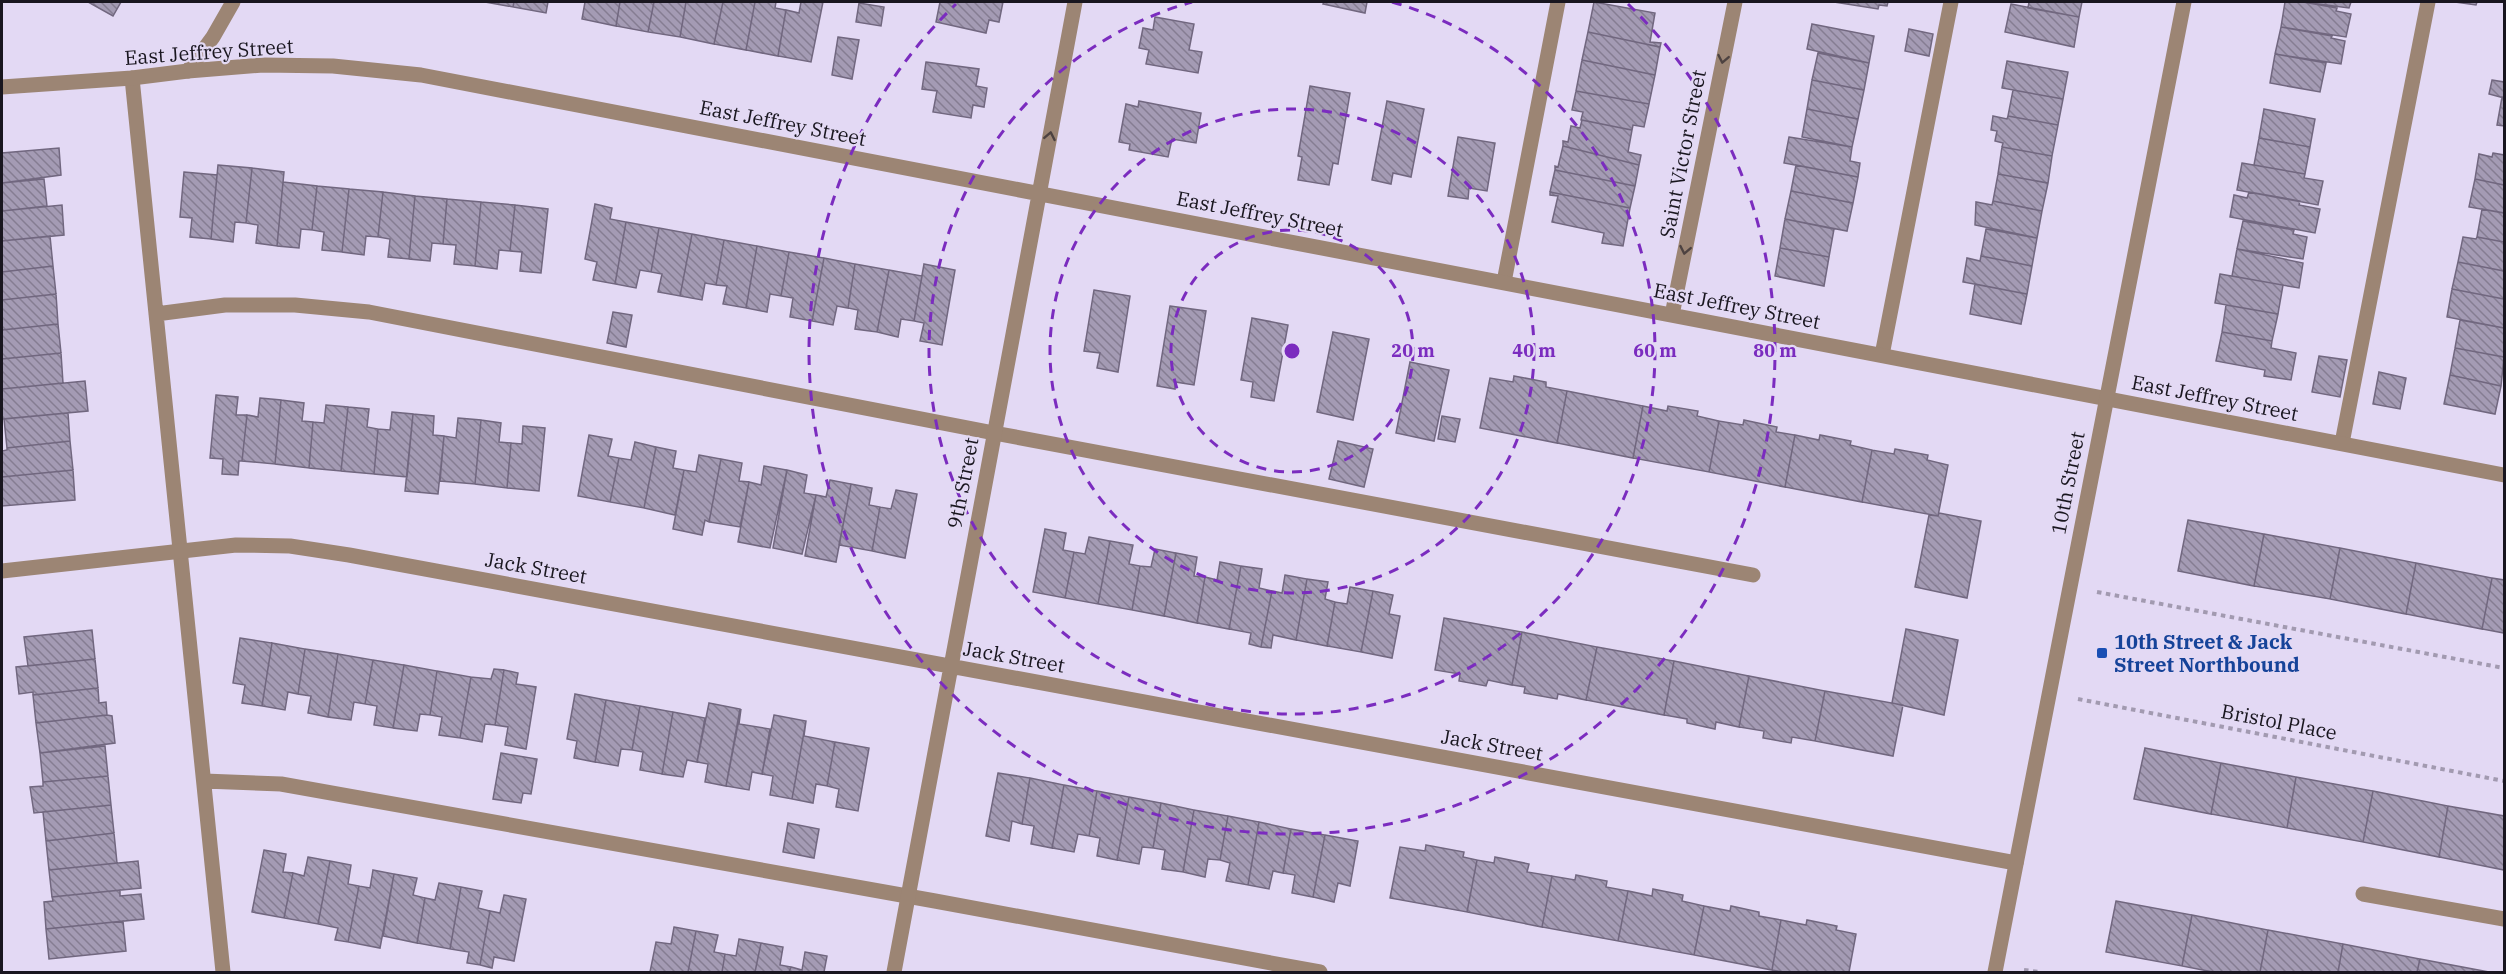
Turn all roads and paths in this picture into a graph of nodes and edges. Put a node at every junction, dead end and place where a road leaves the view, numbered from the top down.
1 (233, 2) edge
2 (1075, 2) edge
3 (1558, 2) edge
4 (1735, 2) edge
5 (1951, 2) edge
6 (2184, 2) edge
7 (2428, 2) edge
8 (188, 71) junction
9 (132, 78) junction
10 (2, 87) edge
11 (1039, 193) junction
12 (1504, 282) junction
13 (156, 314) junction
14 (1672, 315) junction
15 (1882, 355) junction
16 (2106, 398) junction
17 (994, 433) junction
18 (2342, 443) junction
19 (2505, 475) edge
20 (180, 550) junction
21 (2, 571) edge
22 (1753, 575) dead end
23 (2069, 587) junction
24 (950, 666) junction
25 (2505, 668) edge
26 (2049, 694) junction
27 (204, 781) junction
28 (2505, 781) edge
29 (2016, 863) junction
30 (2363, 894) dead end
31 (908, 896) junction
32 (2505, 920) edge
33 (223, 972) edge
34 (894, 972) edge
35 (1320, 972) edge
36 (1995, 972) edge

1 - 8 street
11 -> 2 street, 9th Street
3 - 12 street
4 -> 14 street, Saint Victor Street
5 - 15 street
6 - 16 street, 10th Street
7 - 18 street
8 - 9 street, East Jeffrey Street
8 - 11 street, East Jeffrey Street
9 - 10 street, East Jeffrey Street
9 - 13 street
11 - 12 street, East Jeffrey Street
11 - 17 street, 9th Street
12 - 14 street, East Jeffrey Street
13 - 17 street
13 - 20 street
14 - 15 street, East Jeffrey Street
15 - 16 street, East Jeffrey Street
16 - 18 street, East Jeffrey Street
16 - 23 street, 10th Street
17 - 22 street
17 - 24 street, 9th Street
18 - 19 street, East Jeffrey Street
20 - 21 street, Jack Street
20 - 24 street, Jack Street
20 - 27 street
23 - 25 path
23 - 26 street, 10th Street
24 - 29 street, Jack Street
24 - 31 street, 9th Street
26 - 28 path, Bristol Place
26 - 29 street, 10th Street
27 - 31 street
27 - 33 street
29 - 36 street, 10th Street
30 - 32 street
31 - 34 street, 9th Street
31 - 35 street

